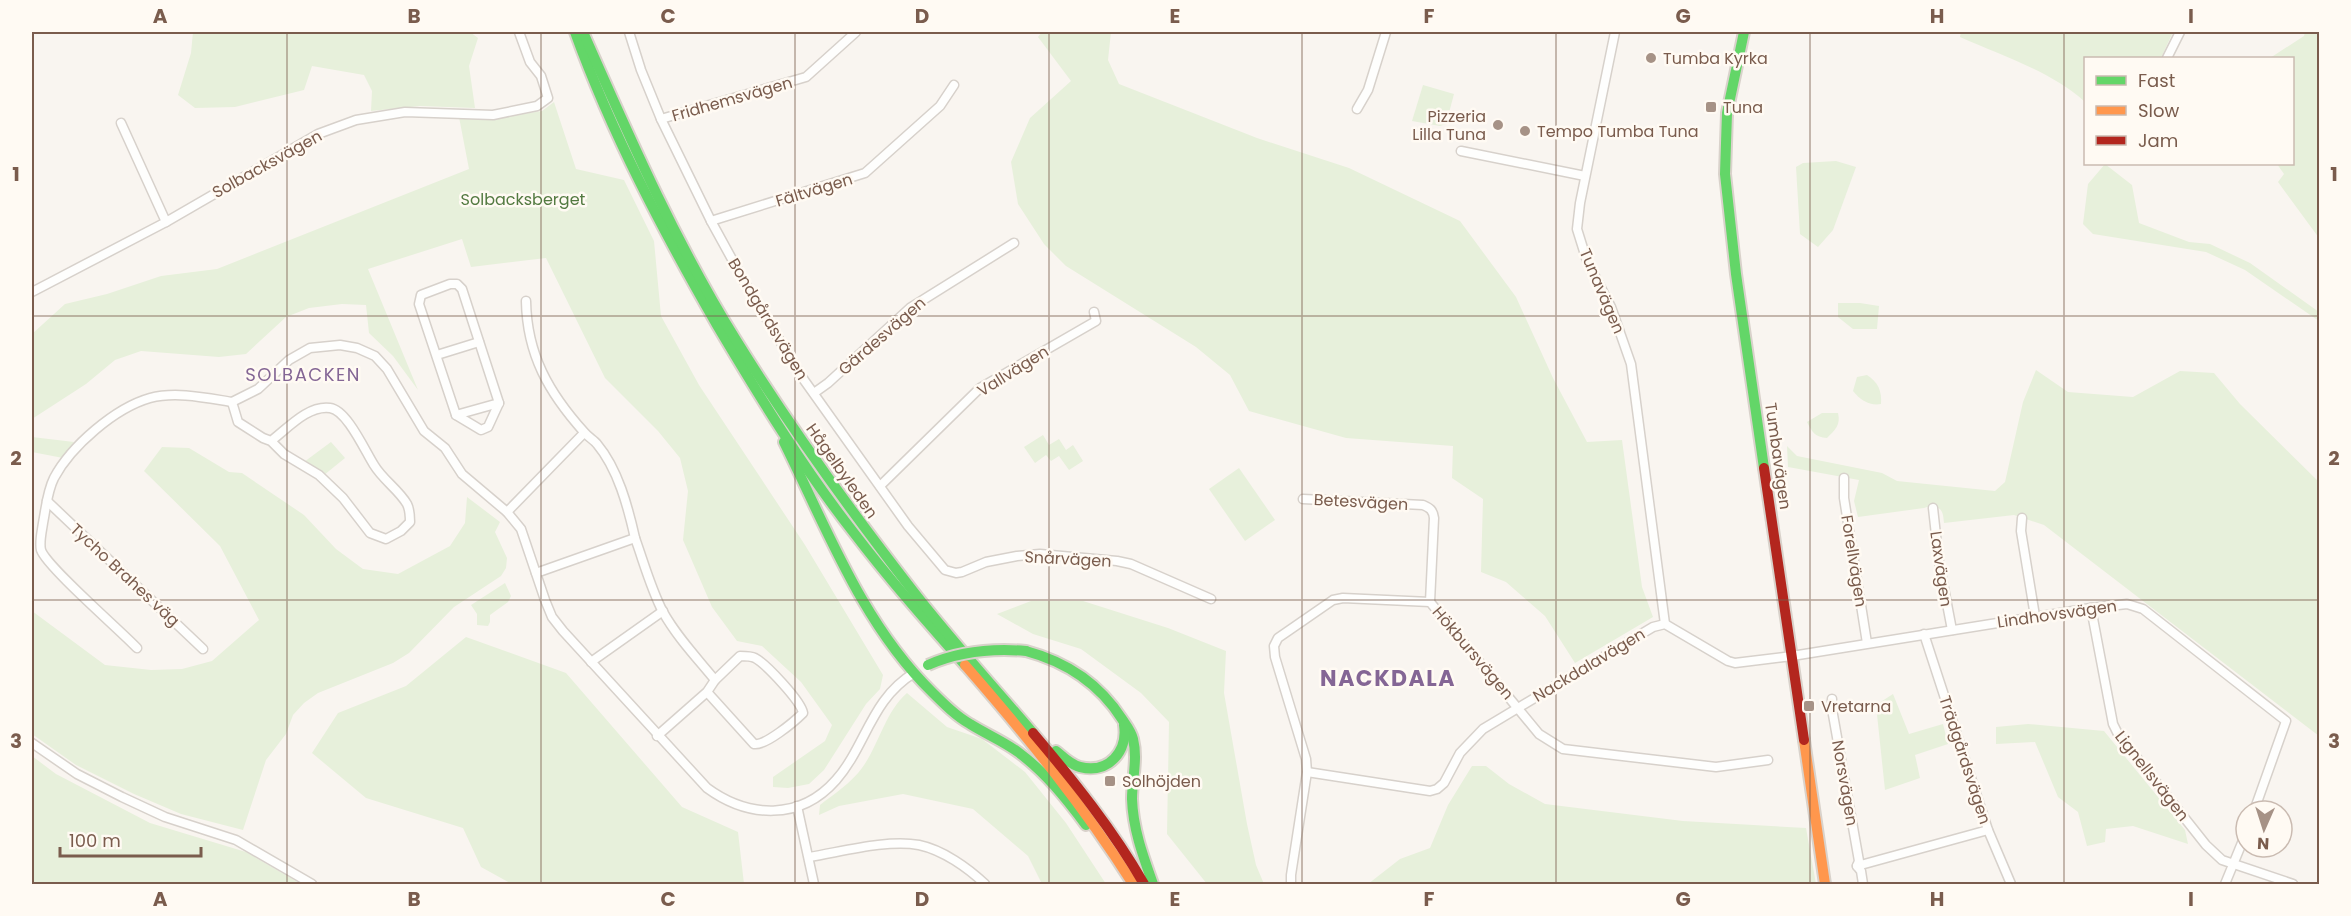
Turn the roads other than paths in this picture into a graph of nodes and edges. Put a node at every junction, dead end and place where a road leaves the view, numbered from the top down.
1 (519, 32) edge
2 (575, 32) edge
3 (584, 32) edge
4 (629, 32) edge
5 (856, 32) edge
6 (1386, 32) edge
7 (1615, 32) edge
8 (1744, 32) edge
9 (2180, 32) edge
10 (2168, 57) edge
11 (954, 85) dead end
12 (1357, 109) dead end
13 (661, 119) junction
14 (121, 123) dead end
15 (1461, 151) dead end
16 (1585, 176) junction
17 (711, 221) junction
18 (166, 222) junction
19 (1014, 243) dead end
20 (32, 292) edge
21 (526, 301) dead end
22 (1094, 312) dead end
23 (479, 342) junction
24 (437, 355) junction
25 (814, 393) junction
26 (232, 402) junction
27 (499, 403) junction
28 (770, 412) junction
29 (456, 416) junction
30 (585, 433) junction
31 (271, 441) junction
32 (1844, 478) dead end
33 (880, 486) junction
34 (1304, 499) dead end
35 (47, 501) junction
36 (1933, 508) dead end
37 (507, 512) junction
38 (2022, 518) dead end
39 (635, 538) junction
40 (536, 573) junction
41 (956, 573) joint
42 (1211, 599) dead end
43 (1430, 602) junction
44 (2091, 608) junction
45 (663, 611) junction
46 (2035, 616) junction
47 (1665, 624) junction
48 (1952, 630) junction
49 (1924, 634) junction
50 (1867, 643) junction
51 (137, 648) dead end
52 (203, 649) dead end
53 (1792, 656) junction
54 (591, 662) junction
55 (914, 673) junction
56 (715, 680) junction
57 (707, 692) junction
58 (1832, 699) dead end
59 (1518, 707) junction
60 (1017, 712) junction
61 (1122, 719) junction
62 (657, 736) junction
63 (32, 743) edge
64 (1768, 760) dead end
65 (1307, 772) junction
66 (2258, 799) edge
67 (797, 806) junction
68 (1988, 830) junction
69 (809, 857) junction
70 (2235, 859) edge
71 (2232, 863) junction
72 (1857, 866) junction
73 (312, 885) edge
74 (814, 885) edge
75 (985, 885) edge
76 (1127, 885) edge
77 (1133, 885) edge
78 (1144, 885) edge
79 (1154, 885) edge
80 (1292, 885) edge
81 (1825, 885) edge
82 (1863, 885) edge
83 (2011, 885) edge
84 (2225, 885) edge
85 (2293, 885) edge

1 - 18 street, Solbacksvägen
2 - 28 main road, Hågelbyleden
3 - 60 main road, Hågelbyleden
4 - 13 street, Bondgårdsvägen
5 - 13 street, Fridhemsvägen
6 - 12 street
7 - 16 street, Tunavägen
8 - 53 main road, Tumbavägen
9 - 10 street
11 - 17 street, Fältvägen
13 - 17 street, Bondgårdsvägen
14 - 18 street
15 - 16 street
16 - 47 street, Tunavägen
17 - 25 street, Bondgårdsvägen
18 - 20 street, Solbacksvägen
19 - 25 street, Gärdesvägen
21 - 30 street
22 - 33 street, Vallvägen
23 - 24 street
23 - 24 street
23 - 27 street
24 - 29 street
25 - 33 street, Bondgårdsvägen
26 - 31 street
26 - 35 street, Tycho Brahes väg
26 - 37 street
27 - 29 street
27 - 29 street
28 - 55 main road
28 - 77 main road, Hågelbyleden
30 - 37 street
30 - 39 street
31 - 31 street
32 - 50 street, Forellvägen
33 - 41 street, Bondgårdsvägen
34 - 43 street, Betesvägen
35 - 51 street, Tycho Brahes väg
35 - 52 street, Tycho Brahes väg
36 - 48 street, Laxvägen
37 - 40 street
38 - 46 street
39 - 40 street
39 - 45 street
40 - 54 street
41 - 42 street, Snårvägen
43 - 59 street, Hökbursvägen
43 - 65 street, Hökbursvägen
44 - 46 street, Lindhovsvägen
44 - 66 street, Lindhovsvägen
44 - 71 street, Lignellsvägen
45 - 54 street
45 - 56 street
46 - 48 street, Lindhovsvägen
47 - 53 street, Nackdalavägen
47 - 59 street, Nackdalavägen
48 - 49 street, Lindhovsvägen
49 - 50 street, Lindhovsvägen
49 - 68 street, Trädgårdsvägen
50 - 53 street, Lindhovsvägen
53 - 81 main road, Tumbavägen
54 - 62 street
55 - 61 main road, bridge
55 - 67 street
55 - 76 main road
56 - 57 street
56 - 57 street
57 - 62 street
58 - 72 street, Norsvägen
59 - 64 street, Hökbursvägen
59 - 65 street, Nackdalavägen
60 - 61 main road
60 - 78 main road, Hågelbyleden
61 - 79 main road
62 - 67 street
63 - 73 street
65 - 80 street, Hökbursvägen
67 - 69 street
68 - 72 street
68 - 83 street, Trädgårdsvägen
69 - 74 street
69 - 75 street
70 - 71 street
71 - 84 street
71 - 85 street, Lignellsvägen
72 - 82 street, Norsvägen

